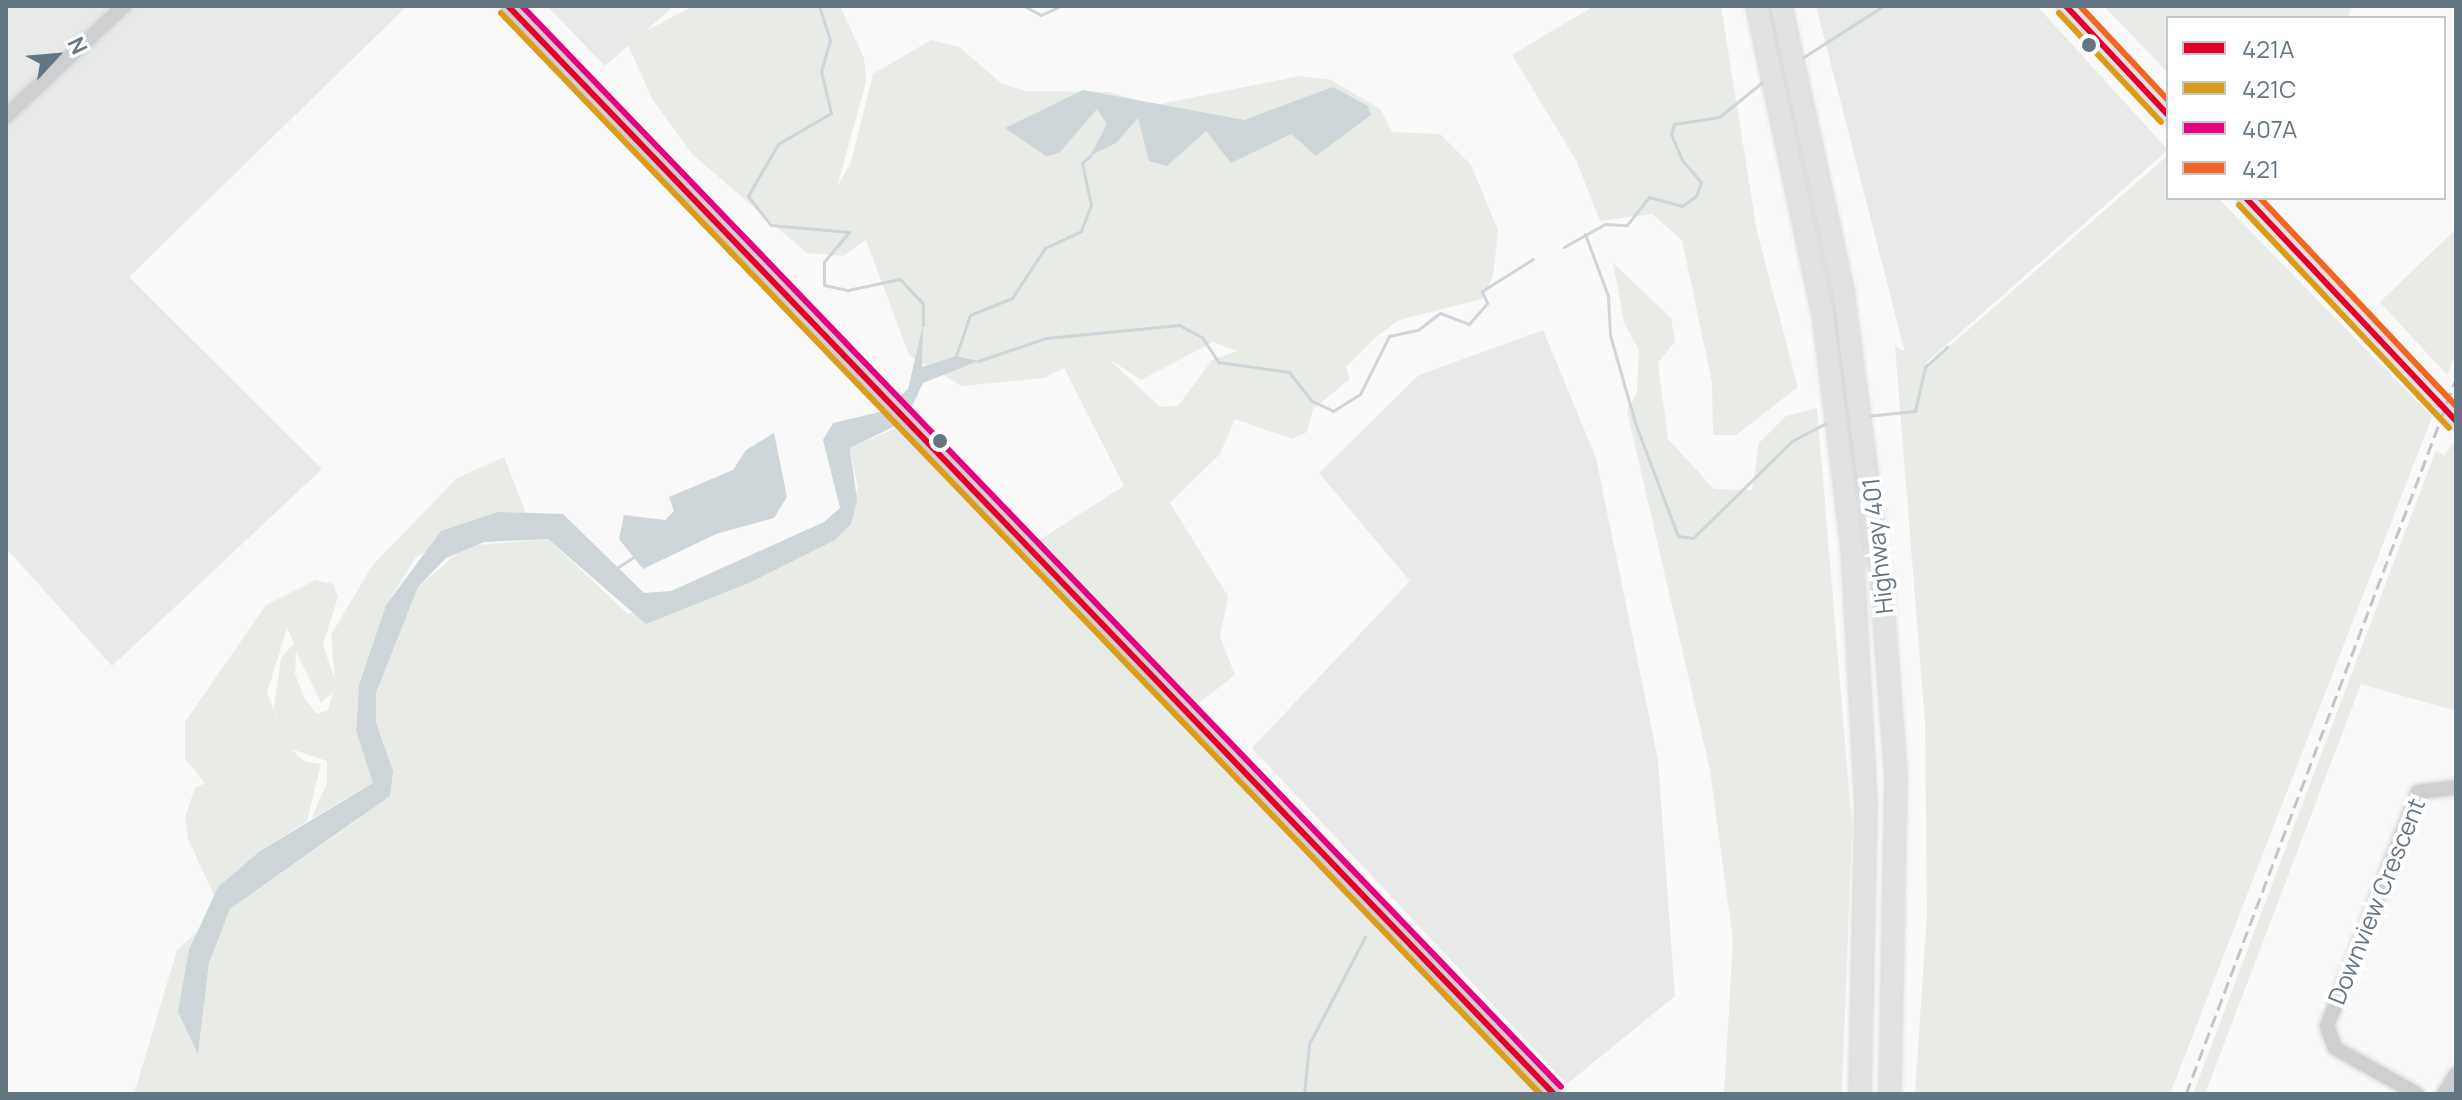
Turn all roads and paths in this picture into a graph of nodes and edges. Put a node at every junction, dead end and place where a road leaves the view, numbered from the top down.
1 (124, 6) edge
2 (508, 6) edge
3 (1757, 6) edge
4 (1781, 6) edge
5 (2066, 6) edge
6 (2166, 113) edge
7 (6, 116) edge
8 (2248, 200) edge
9 (2456, 421) edge
10 (2456, 787) edge
11 (2456, 1074) edge
12 (1554, 1094) edge
13 (1860, 1094) edge
14 (1890, 1094) edge
15 (2417, 1094) edge
16 (2444, 1094) edge

1 - 7 street
2 - 12 street
3 - 13 highway, Highway 401
4 - 14 highway, Highway 401
5 - 6 main road
8 - 9 main road
10 - 15 street, Downview Crescent
11 - 16 street

